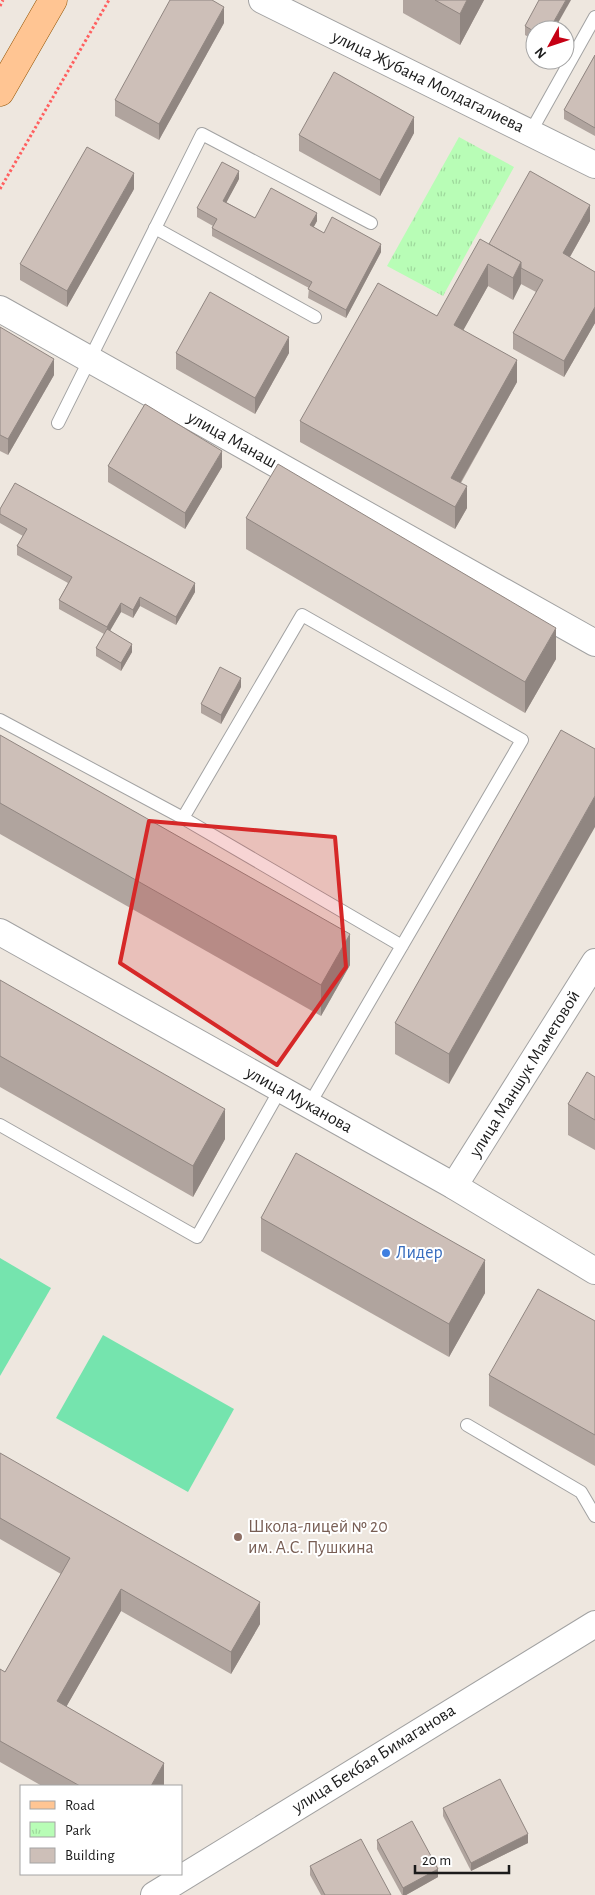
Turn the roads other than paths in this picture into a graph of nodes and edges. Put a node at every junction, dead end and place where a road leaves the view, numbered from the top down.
1 (53, 0) edge
2 (262, 0) edge
3 (595, 17) edge
4 (0, 92) edge
5 (530, 133) junction
6 (595, 165) edge
7 (371, 223) dead end
8 (155, 228) junction
9 (0, 309) edge
10 (315, 318) dead end
11 (89, 360) junction
12 (58, 423) dead end
13 (595, 643) edge
14 (0, 720) edge
15 (183, 818) junction
16 (0, 932) edge
17 (402, 946) junction
18 (595, 962) edge
19 (280, 1090) junction
20 (309, 1105) junction
21 (0, 1124) edge
22 (454, 1186) junction
23 (595, 1271) edge
24 (467, 1425) dead end
25 (595, 1516) edge
26 (595, 1624) edge
27 (154, 1895) edge

1 - 4 main road
2 - 5 street, улица Жубана Молдагалиева
3 - 5 lane
5 - 6 street, улица Жубана Молдагалиева
7 - 8 lane
8 - 10 lane
8 - 11 lane
9 - 11 street, улица Манаш
11 - 12 lane
11 - 13 street, улица Манаш
14 - 15 lane
15 - 17 lane
15 - 17 lane
16 - 19 street, улица Муканова
17 - 20 lane
18 - 22 street, улица Маншук Маметовой
19 - 20 street, улица Муканова
19 - 21 lane
20 - 22 street, улица Муканова
22 - 23 street, улица Муканова
24 - 25 lane
26 - 27 street, улица Бекбая Бимаганова

